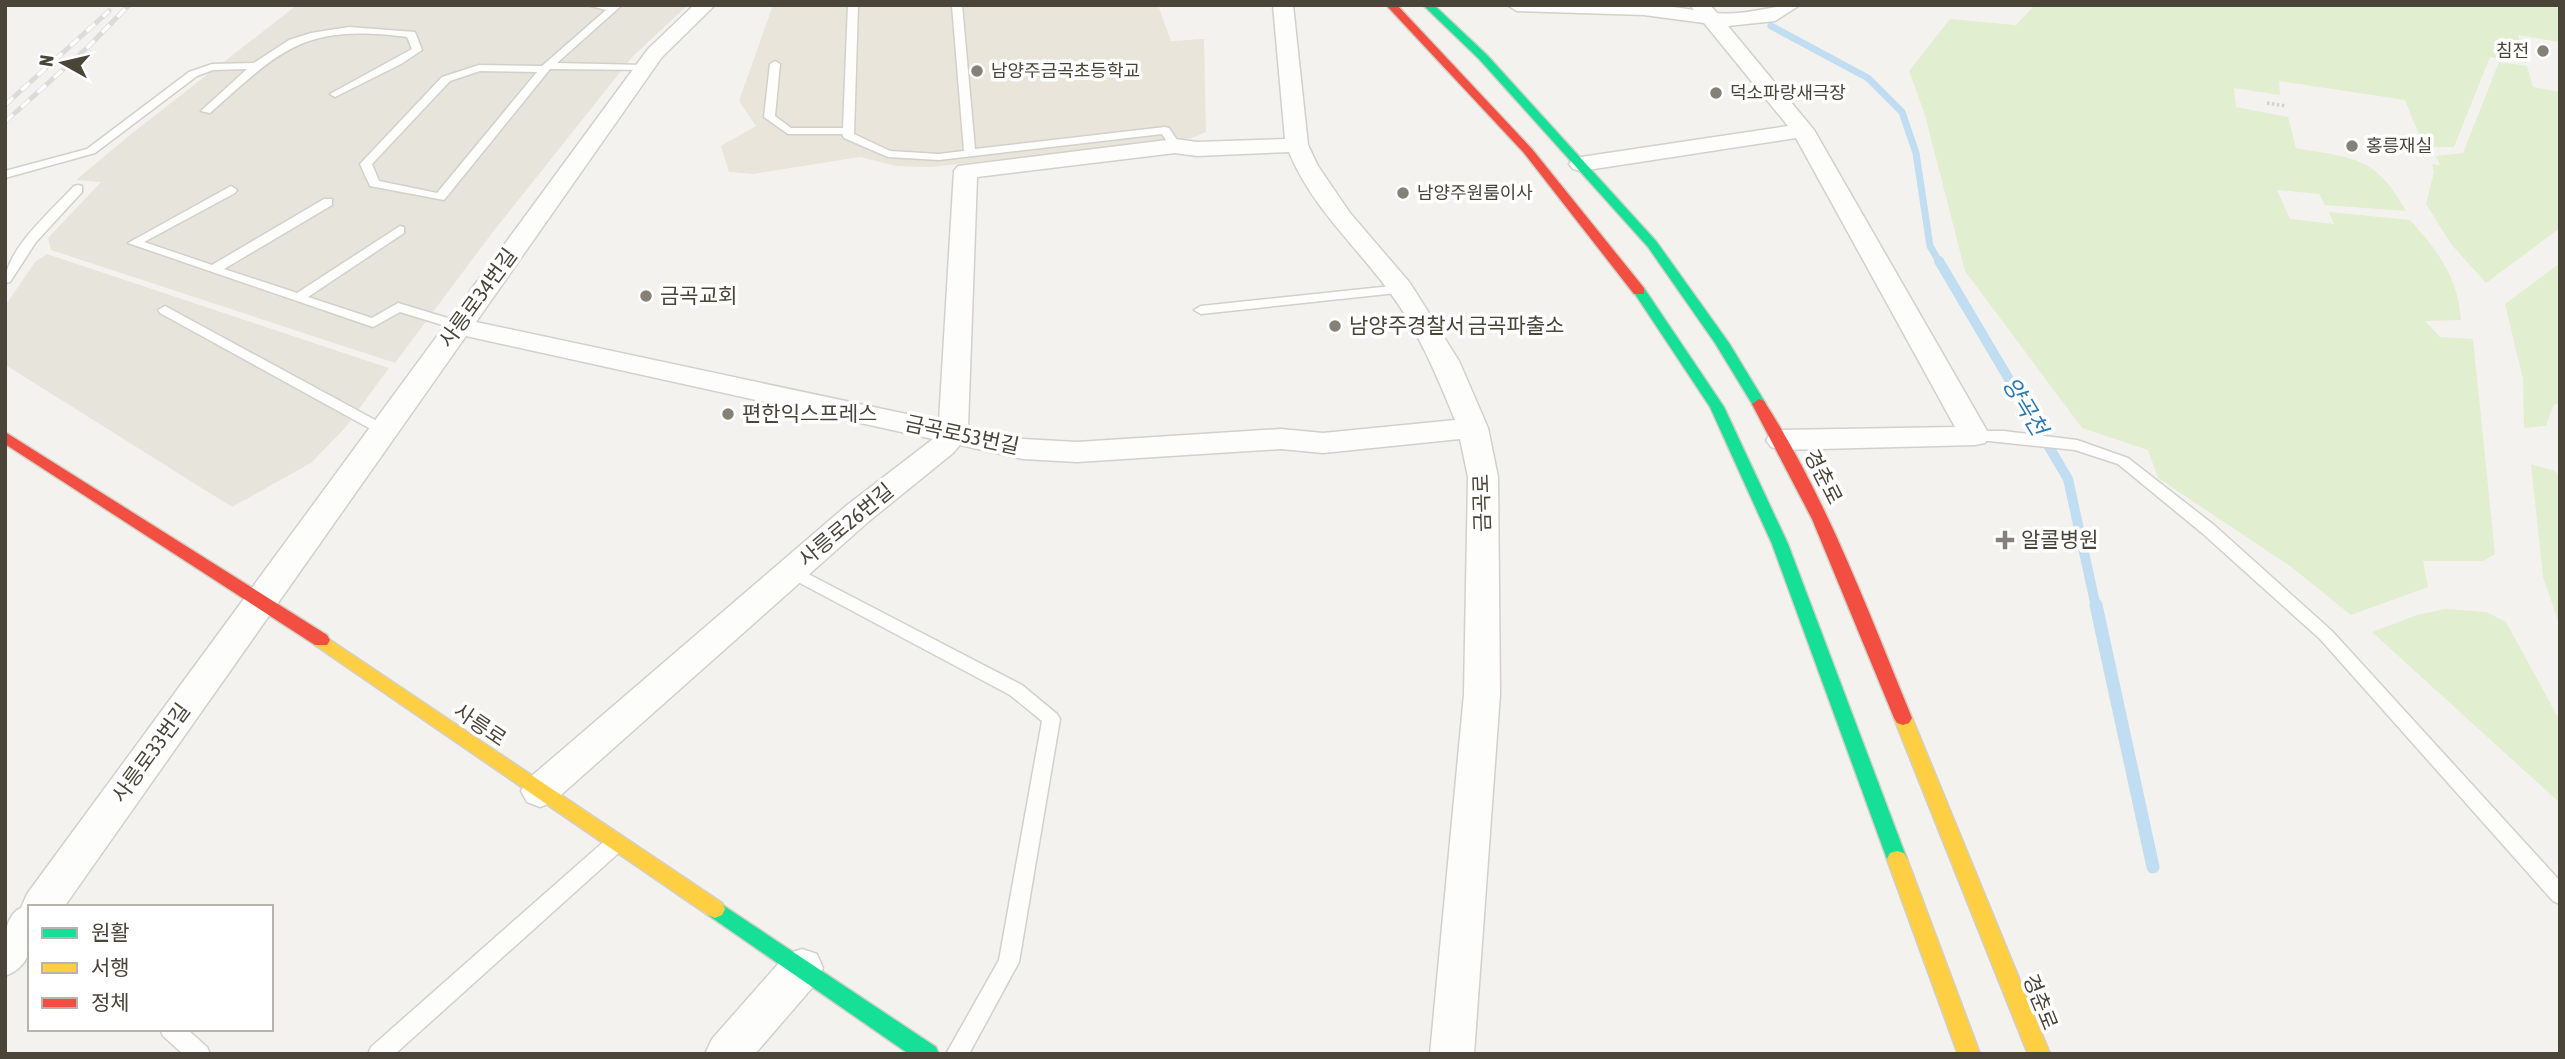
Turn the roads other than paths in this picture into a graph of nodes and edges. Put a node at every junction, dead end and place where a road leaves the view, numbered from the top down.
1 (593, 5) edge
2 (705, 5) edge
3 (853, 5) edge
4 (957, 5) edge
5 (1283, 5) edge
6 (1391, 5) edge
7 (1428, 5) edge
8 (1517, 5) edge
9 (1790, 5) edge
10 (615, 7) edge
11 (1704, 10) edge
12 (775, 64) dead end
13 (257, 66) junction
14 (546, 68) junction
15 (645, 68) junction
16 (335, 94) dead end
17 (206, 111) dead end
18 (1803, 130) junction
19 (848, 131) junction
20 (1297, 145) junction
21 (968, 162) junction
22 (1581, 164) junction
23 (5, 175) edge
24 (78, 189) dead end
25 (231, 190) dead end
26 (328, 202) dead end
27 (400, 230) dead end
28 (214, 270) junction
29 (5, 279) edge
30 (1401, 289) junction
31 (298, 298) junction
32 (165, 310) dead end
33 (1201, 310) dead end
34 (459, 326) junction
35 (1473, 428) junction
36 (383, 430) junction
37 (953, 433) junction
38 (1975, 436) junction
39 (5, 437) edge
40 (1781, 440) junction
41 (791, 571) junction
42 (261, 600) junction
43 (540, 791) junction
44 (616, 843) junction
45 (2560, 895) edge
46 (42, 905) edge
47 (28, 926) edge
48 (5, 957) edge
49 (802, 968) junction
50 (174, 1031) edge
51 (200, 1054) edge
52 (379, 1054) edge
53 (727, 1054) edge
54 (928, 1054) edge
55 (957, 1054) edge
56 (1452, 1054) edge
57 (1969, 1054) edge
58 (2039, 1054) edge

1 - 10 lane
2 - 15 street, 사릉로34번길
3 - 19 lane
4 - 21 lane
5 - 20 street, 금곡로
6 - 57 street
7 - 22 street, 경춘로
8 - 11 street
9 - 11 street
10 - 14 lane
11 - 18 street
12 - 19 lane
13 - 16 lane
13 - 17 lane
13 - 23 lane
14 - 14 lane
14 - 15 lane
15 - 34 street, 사릉로34번길
18 - 22 street
18 - 38 street
19 - 21 lane
20 - 21 street
20 - 30 street, 금곡로
21 - 37 street
22 - 40 street, 경춘로
24 - 29 lane
25 - 28 lane
26 - 28 lane
27 - 31 lane
28 - 31 lane
30 - 33 lane
30 - 35 street, 금곡로
31 - 34 lane
32 - 36 lane
34 - 36 street, 사릉로34번길
34 - 37 street, 금곡로53번길
35 - 37 street, 금곡로53번길
35 - 56 street, 금곡로
36 - 42 street, 사릉로34번길
37 - 41 street, 사릉로26번길
38 - 40 street
38 - 45 lane
39 - 42 street, 사릉로
40 - 58 street, 경춘로
41 - 43 street, 사릉로26번길
41 - 55 lane
42 - 43 street, 사릉로
42 - 46 street, 사릉로33번길
43 - 44 street, 사릉로
44 - 49 street, 사릉로
44 - 52 lane
47 - 48 street
49 - 53 street
49 - 54 street, 사릉로
50 - 51 lane

